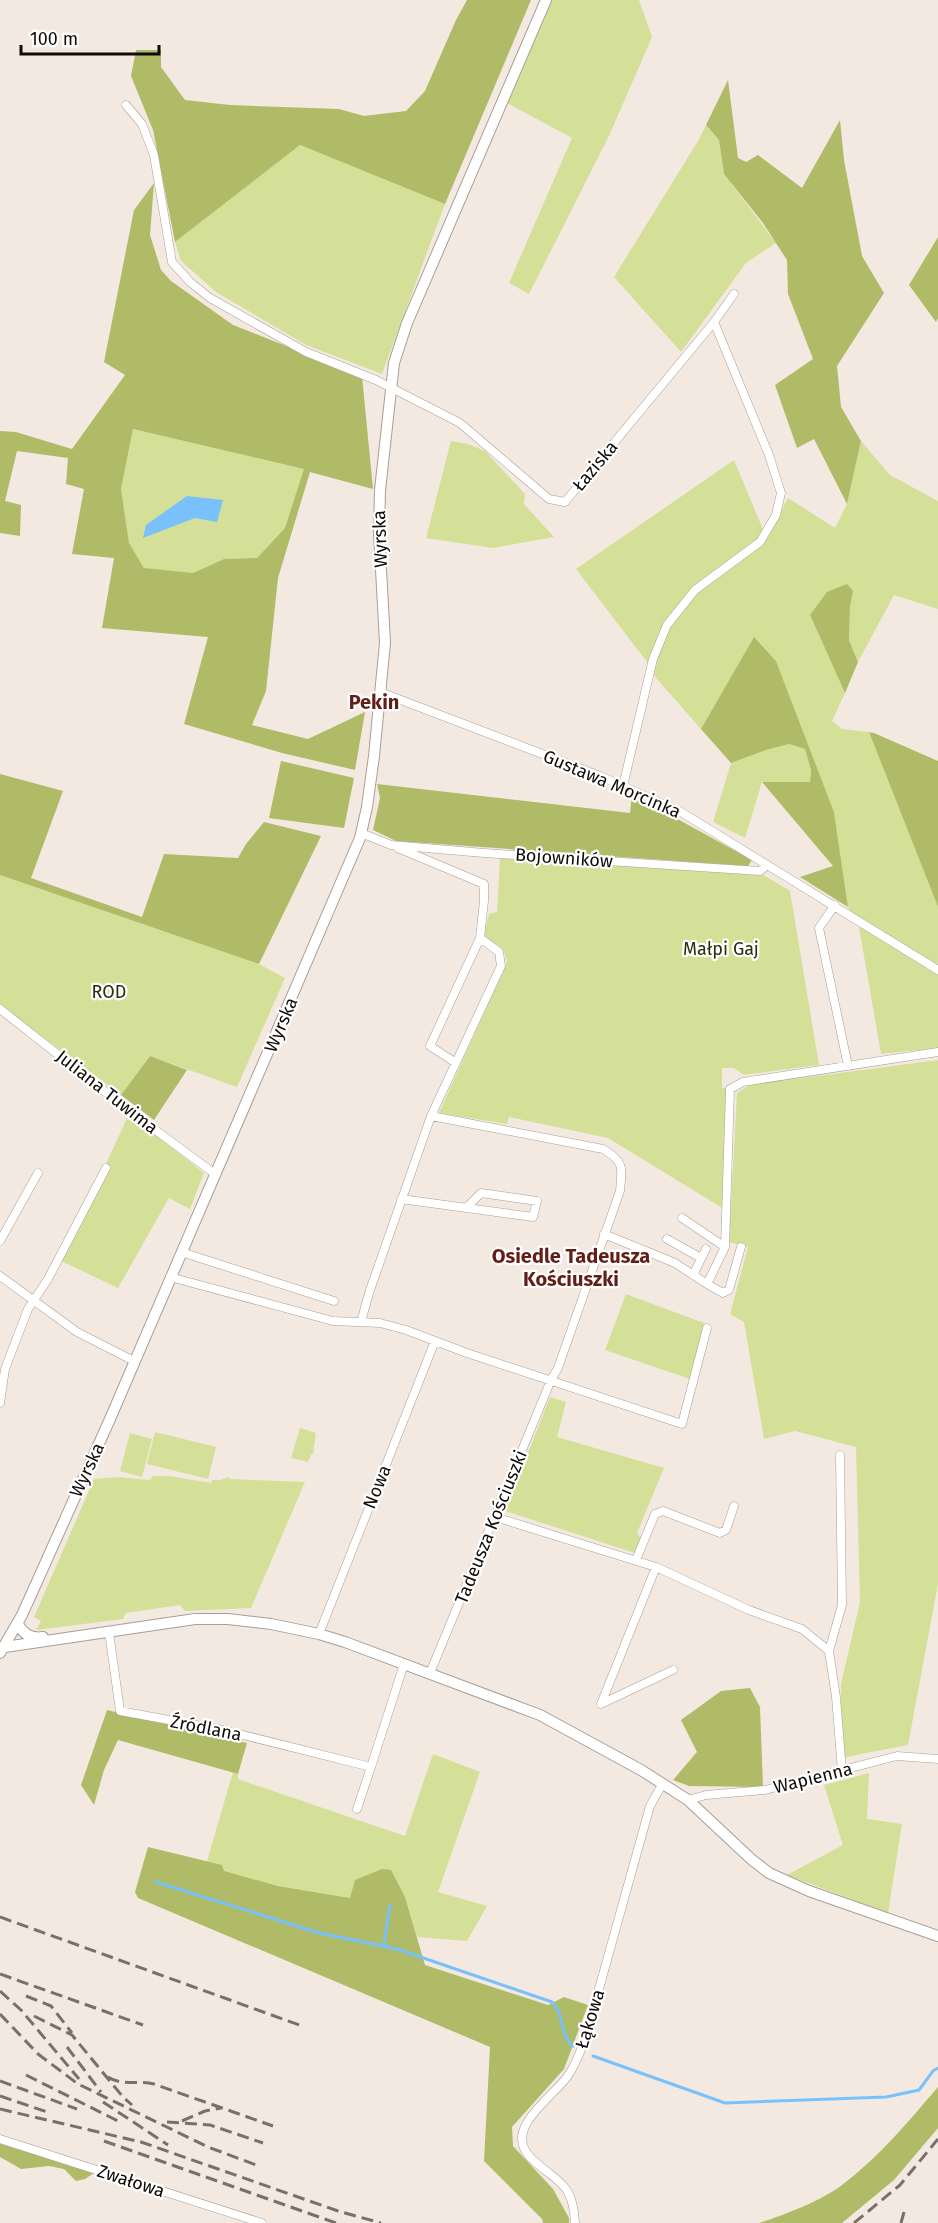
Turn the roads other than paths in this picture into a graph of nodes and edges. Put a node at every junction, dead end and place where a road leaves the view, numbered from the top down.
1 (546, 0) edge
2 (126, 105) dead end
3 (734, 294) dead end
4 (714, 321) junction
5 (392, 388) junction
6 (380, 692) junction
7 (623, 786) junction
8 (361, 833) junction
9 (391, 845) junction
10 (767, 865) junction
11 (833, 904) junction
12 (480, 938) junction
13 (938, 970) edge
14 (0, 1009) edge
15 (938, 1052) edge
16 (456, 1063) junction
17 (848, 1066) junction
18 (431, 1116) junction
19 (106, 1168) dead end
20 (38, 1173) dead end
21 (215, 1174) junction
22 (401, 1199) junction
23 (466, 1208) junction
24 (682, 1218) dead end
25 (604, 1234) junction
26 (667, 1239) dead end
27 (0, 1241) edge
28 (726, 1246) junction
29 (741, 1246) dead end
30 (706, 1249) dead end
31 (181, 1252) junction
32 (701, 1258) junction
33 (0, 1275) edge
34 (693, 1275) junction
35 (170, 1277) junction
36 (707, 1284) junction
37 (35, 1300) junction
38 (334, 1301) dead end
39 (361, 1322) junction
40 (707, 1328) dead end
41 (435, 1341) junction
42 (134, 1361) junction
43 (551, 1380) junction
44 (0, 1402) edge
45 (840, 1455) dead end
46 (734, 1506) dead end
47 (495, 1517) junction
48 (636, 1560) junction
49 (656, 1568) junction
50 (18, 1624) junction
51 (109, 1632) junction
52 (319, 1634) junction
53 (82, 1636) junction
54 (2, 1649) edge
55 (828, 1651) junction
56 (404, 1664) junction
57 (673, 1670) dead end
58 (430, 1673) junction
59 (938, 1759) edge
60 (371, 1767) junction
61 (842, 1771) junction
62 (663, 1783) junction
63 (688, 1800) junction
64 (357, 1809) dead end
65 (938, 1936) edge
66 (0, 2139) edge
67 (262, 2223) edge
68 (575, 2223) edge

1 - 5 street, Wyrska
2 - 5 street
3 - 4 street, Łaziska
4 - 5 street, Łaziska
4 - 7 street
5 - 6 street, Wyrska
6 - 7 street, Gustawa Morcinka
6 - 8 street, Wyrska
7 - 10 street, Gustawa Morcinka
8 - 9 street, Bojowników
8 - 21 street, Wyrska
9 - 10 street, Bojowników
9 - 12 street
10 - 11 street, Gustawa Morcinka
11 - 13 street, Gustawa Morcinka
11 - 17 street
12 - 16 street
12 - 16 street
14 - 21 street, Juliana Tuwima
15 - 17 street
16 - 18 street
17 - 28 street
18 - 22 street
18 - 25 street
19 - 37 street
20 - 27 street
21 - 31 street, Wyrska
22 - 23 street
22 - 39 street
23 - 23 street
24 - 28 street
25 - 34 street
25 - 43 street
26 - 32 street
28 - 36 street
29 - 36 street
30 - 32 street
31 - 35 street, Wyrska
31 - 38 street
32 - 34 street
33 - 37 street
34 - 36 street
35 - 39 street
35 - 42 street, Wyrska
37 - 42 street
37 - 44 street
39 - 41 street
40 - 43 street
41 - 43 street
41 - 52 street, Nowa
42 - 50 street, Wyrska
43 - 47 street, Tadeusza Kościuszki
45 - 55 street
46 - 48 street
47 - 48 street
47 - 58 street, Tadeusza Kościuszki
48 - 49 street
49 - 55 street
49 - 57 street
50 - 53 street
50 - 54 street, Wyrska
51 - 52 street
51 - 53 street
51 - 60 street, Źródlana
52 - 56 street
53 - 54 street
55 - 61 street
56 - 58 street
56 - 60 street
58 - 62 street
59 - 61 street, Wapienna
60 - 64 street
61 - 63 street, Wapienna
62 - 63 street
62 - 68 street, Łąkowa
63 - 65 street
66 - 67 street, Zwałowa

